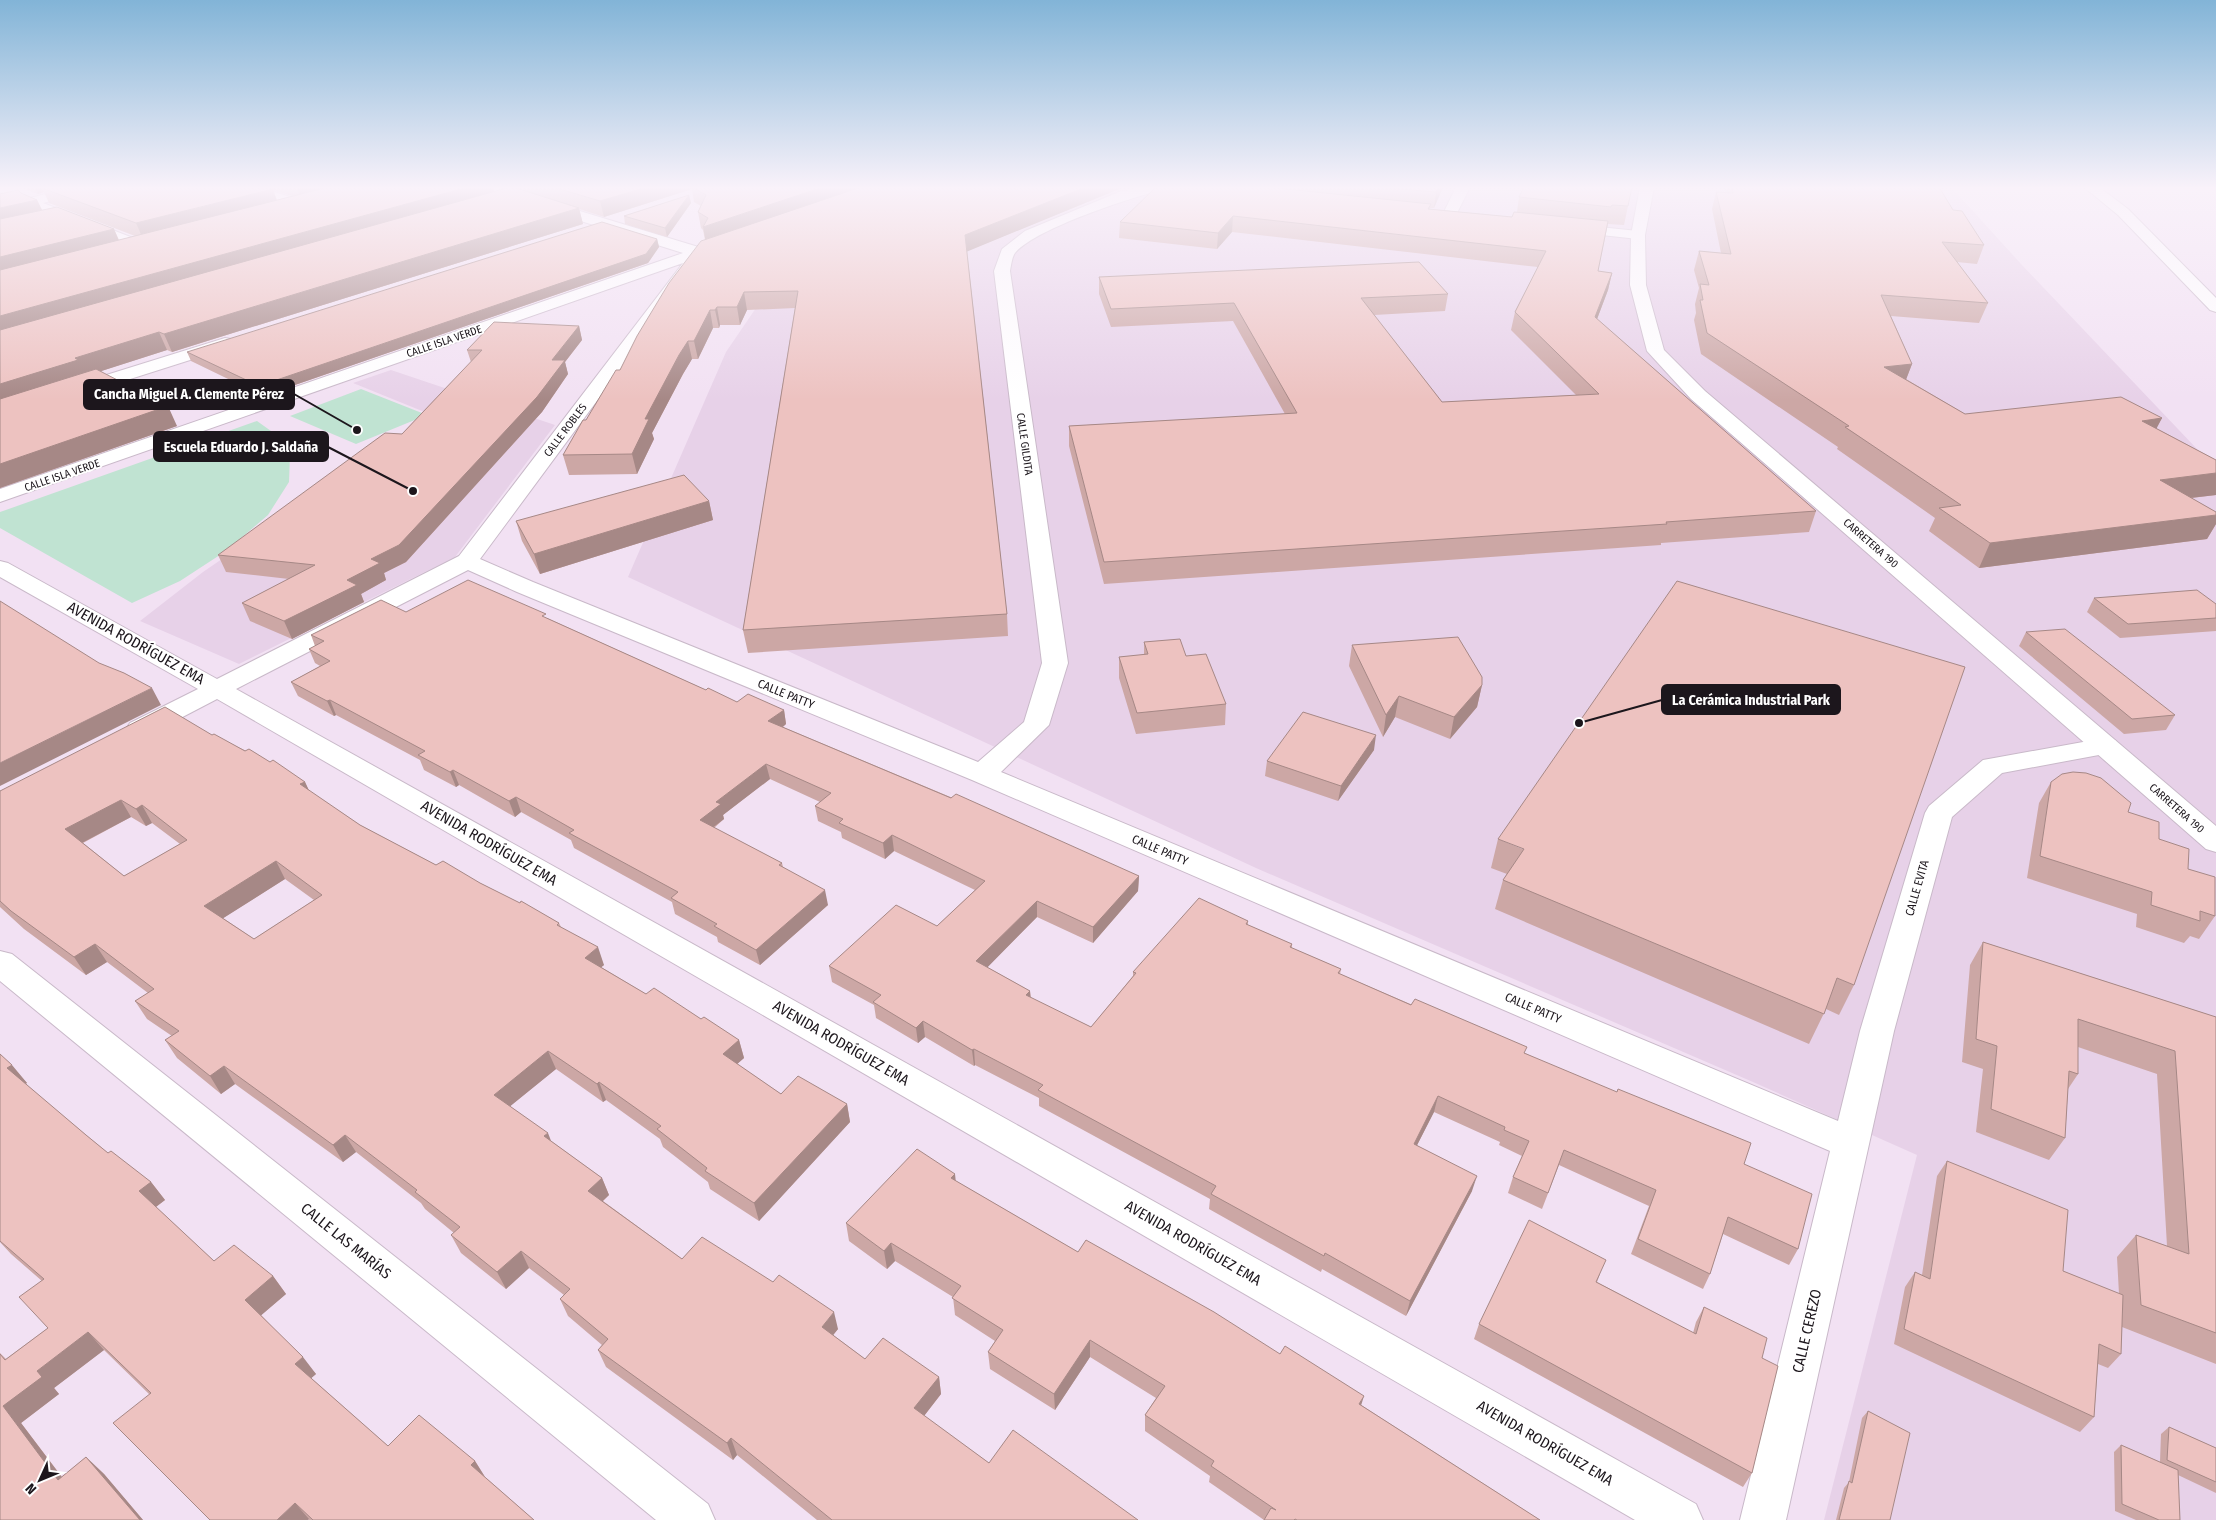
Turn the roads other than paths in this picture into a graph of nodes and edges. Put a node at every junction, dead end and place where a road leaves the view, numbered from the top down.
1 (684, 258) edge
2 (694, 258) edge
3 (1005, 258) edge
4 (1638, 258) edge
5 (2168, 258) edge
6 (2216, 307) edge
7 (236, 340) edge
8 (66, 394) edge
9 (0, 496) edge
10 (467, 561) junction
11 (0, 568) edge
12 (217, 689) junction
13 (113, 742) edge
14 (2105, 746) junction
15 (982, 774) junction
16 (2216, 842) edge
17 (0, 963) edge
18 (1851, 1142) junction
19 (692, 1520) edge
20 (1680, 1520) edge
21 (1763, 1520) edge

1 - 9 main road, CALLE ISLA VERDE
2 - 10 main road, CALLE ROBLES
3 - 15 main road, CALLE GILDITA
4 - 14 main road, CARRETERA 190
5 - 6 main road
7 - 8 main road
10 - 12 main road, CALLE ROBLES
10 - 15 main road, CALLE PATTY
11 - 12 main road, AVENIDA RODRÍGUEZ EMA
12 - 13 main road, CALLE ROBLES
12 - 20 main road, AVENIDA RODRÍGUEZ EMA
14 - 16 main road, CARRETERA 190
14 - 18 main road, CALLE EVITA
15 - 18 main road, CALLE PATTY
17 - 19 main road, CALLE LAS MARÍAS
18 - 21 main road, CALLE CEREZO

